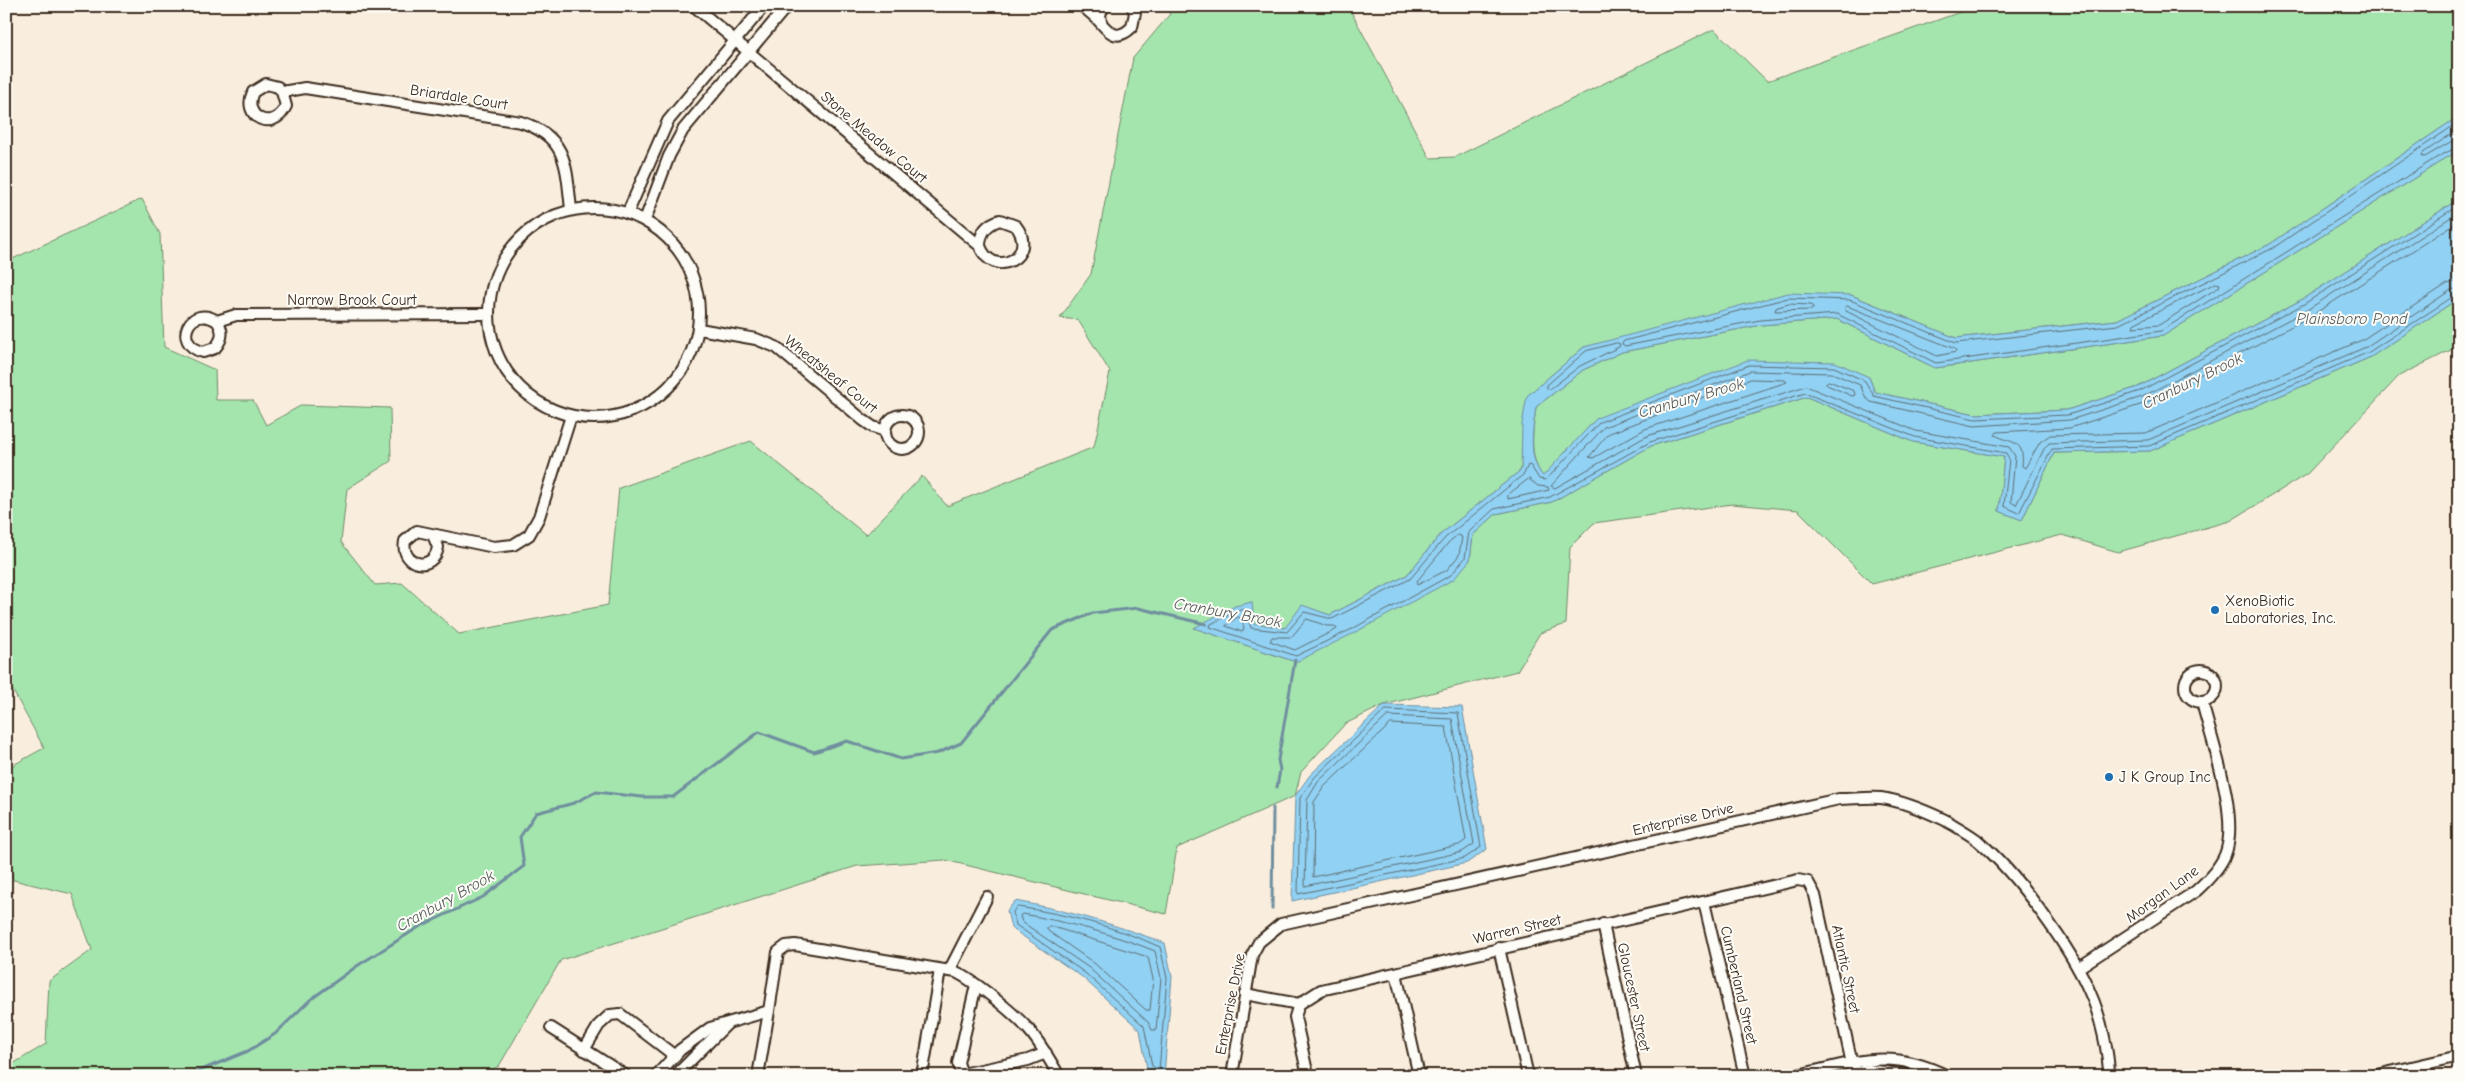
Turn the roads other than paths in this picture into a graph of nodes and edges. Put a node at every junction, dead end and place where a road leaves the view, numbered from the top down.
1 (694, 6) edge
2 (764, 6) edge
3 (787, 6) edge
4 (1082, 6) edge
5 (1104, 6) edge
6 (1132, 6) edge
7 (1101, 22) junction
8 (735, 41) junction
9 (748, 52) junction
10 (282, 92) dead end
11 (571, 210) junction
12 (628, 212) junction
13 (645, 220) junction
14 (980, 246) junction
15 (488, 314) junction
16 (217, 321) dead end
17 (699, 330) junction
18 (571, 416) junction
19 (885, 430) dead end
20 (433, 535) dead end
21 (2202, 702) dead end
22 (1798, 880) joint
23 (987, 897) dead end
24 (1704, 902) junction
25 (1603, 924) junction
26 (1499, 948) junction
27 (2078, 968) junction
28 (945, 970) junction
29 (1396, 973) junction
30 (976, 985) junction
31 (1245, 994) junction
32 (1299, 1004) junction
33 (768, 1011) junction
34 (728, 1022) junction
35 (551, 1028) dead end
36 (584, 1050) junction
37 (1046, 1052) junction
38 (675, 1056) junction
39 (2459, 1056) edge
40 (1851, 1061) junction
41 (1854, 1073) junction
42 (1796, 1075) edge
43 (626, 1076) edge
44 (656, 1076) edge
45 (675, 1076) edge
46 (758, 1076) edge
47 (922, 1076) edge
48 (1059, 1076) edge
49 (1232, 1076) edge
50 (1308, 1076) edge
51 (1418, 1076) edge
52 (1528, 1076) edge
53 (1636, 1076) edge
54 (1745, 1076) edge
55 (1843, 1076) edge
56 (1915, 1076) edge
57 (1948, 1076) edge
58 (2109, 1076) edge
59 (2373, 1076) edge

1 - 8 street, Stone Meadow Court
2 - 8 street
3 - 9 street
4 - 7 street
5 - 7 street
6 - 7 street
8 - 9 street, Stone Meadow Court
8 - 12 street
9 - 13 street
9 - 14 street, Stone Meadow Court
10 - 11 street, Briardale Court
11 - 12 street
11 - 15 street
12 - 13 street
13 - 17 street
14 - 14 street, Stone Meadow Court
15 - 16 street, Narrow Brook Court
15 - 18 street
17 - 18 street
17 - 19 street, Wheatsheaf Court
18 - 20 street
21 - 27 street, Morgan Lane
22 - 24 street, Warren Street
22 - 40 street, Atlantic Street
23 - 28 street
24 - 25 street, Warren Street
24 - 54 street, Cumberland Street
25 - 26 street, Warren Street
25 - 53 street, Gloucester Street
26 - 29 street, Warren Street
26 - 52 street
27 - 31 street, Enterprise Drive
27 - 58 street, Enterprise Drive
28 - 30 street
28 - 33 street
28 - 47 street
29 - 32 street, Warren Street
29 - 51 street
30 - 37 street
30 - 37 street
31 - 32 street
31 - 49 street, Enterprise Drive
32 - 50 street
33 - 34 street
33 - 46 street
34 - 38 street
34 - 45 street
35 - 36 street
36 - 38 street
36 - 43 street
37 - 48 street
38 - 44 street
39 - 59 street
40 - 41 street, Atlantic Street
40 - 42 street
40 - 57 street
41 - 55 street
41 - 56 street

